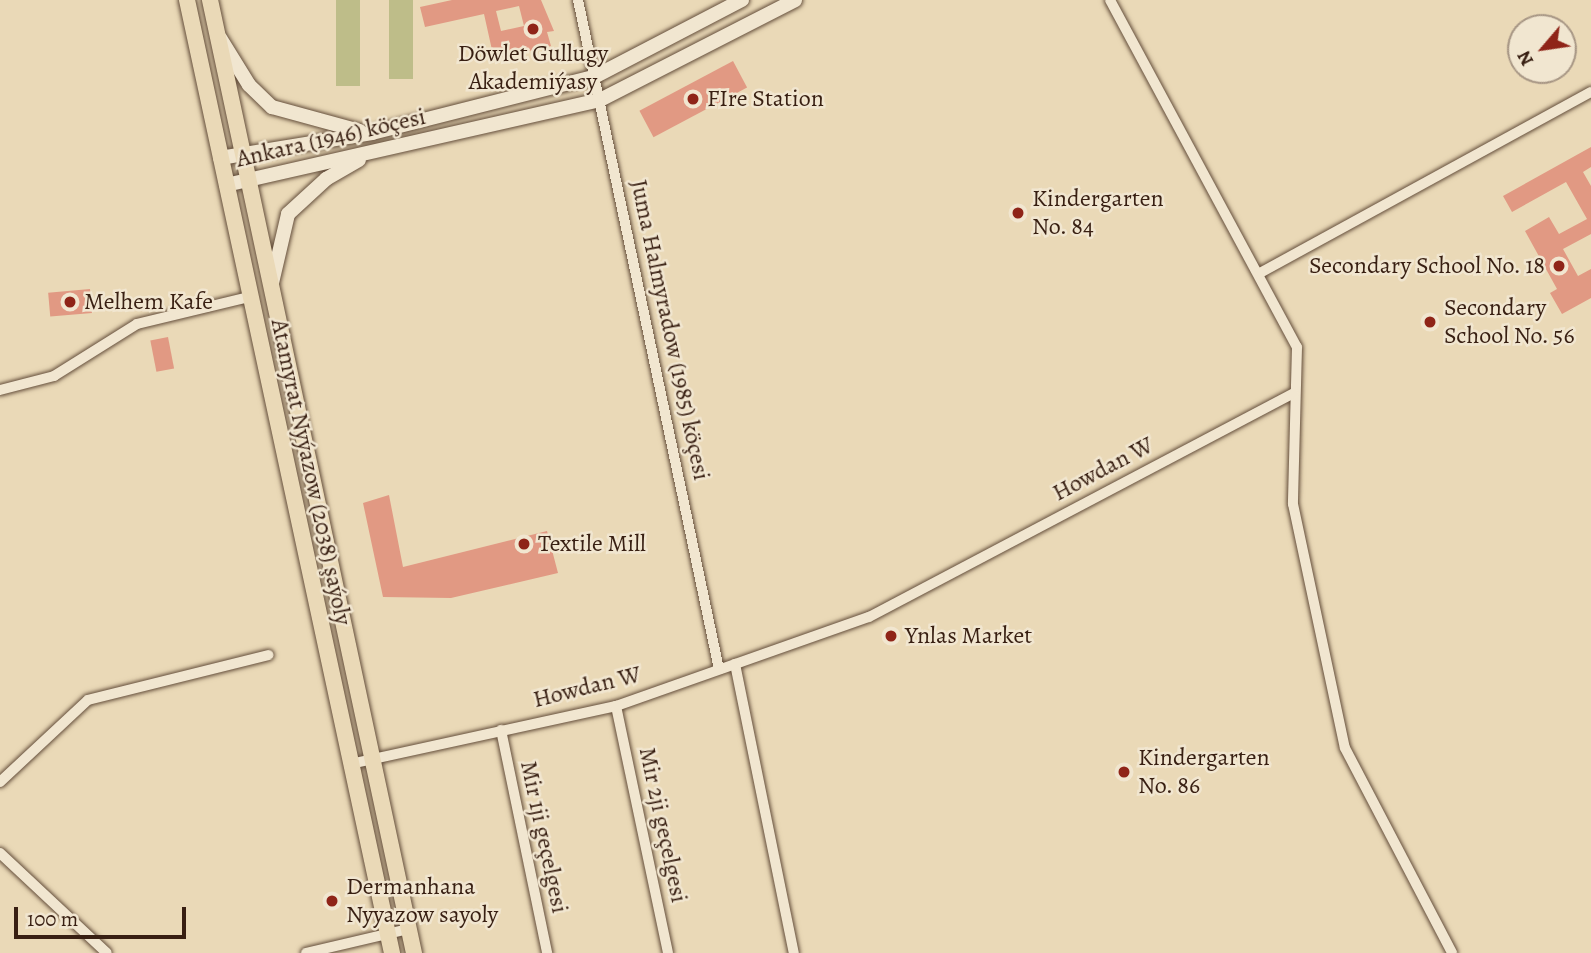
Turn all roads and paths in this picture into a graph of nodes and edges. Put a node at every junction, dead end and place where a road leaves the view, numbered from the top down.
1 (187, 0) edge
2 (209, 0) edge
3 (578, 0) edge
4 (742, 0) edge
5 (795, 0) edge
6 (1110, 0) edge
7 (217, 33) junction
8 (594, 77) junction
9 (1591, 92) edge
10 (600, 100) junction
11 (372, 133) junction
12 (376, 151) junction
13 (242, 154) junction
14 (220, 158) junction
15 (248, 180) junction
16 (226, 186) junction
17 (1260, 273) junction
18 (270, 291) junction
19 (249, 297) junction
20 (0, 390) edge
21 (1294, 393) junction
22 (268, 655) dead end
23 (735, 664) junction
24 (719, 669) junction
25 (616, 706) junction
26 (501, 730) junction
27 (368, 760) junction
28 (350, 764) junction
29 (0, 782) edge
30 (0, 853) edge
31 (408, 929) junction
32 (388, 934) junction
33 (107, 953) edge
34 (306, 953) edge
35 (392, 953) edge
36 (414, 953) edge
37 (547, 953) edge
38 (668, 953) edge
39 (794, 953) edge
40 (1452, 953) edge

1 - 14 main road, Atamyrat Nyýazow (2038) şaýoly
2 - 7 main road, Atamyrat Nyýazow (2038) şaýoly
3 - 8 street, Juma Halmyradow (1985) köçesi
4 - 8 main road, Ankara (1946) köçesi
5 - 10 main road, Ankara (1946) köçesi
6 - 17 street
7 - 11 main road
7 - 13 main road, Atamyrat Nyýazow (2038) şaýoly
8 - 10 street, Juma Halmyradow (1985) köçesi
8 - 11 main road, Ankara (1946) köçesi
9 - 17 street
10 - 12 main road, Ankara (1946) köçesi
10 - 24 street, Juma Halmyradow (1985) köçesi
11 - 13 main road, Ankara (1946) köçesi
12 - 15 main road, Ankara (1946) köçesi
12 - 18 main road
13 - 14 main road, Ankara (1946) köçesi
13 - 15 main road, Atamyrat Nyýazow (2038) şaýoly
14 - 16 main road, Atamyrat Nyýazow (2038) şaýoly
15 - 16 main road, Ankara (1946) köçesi
15 - 18 main road, Atamyrat Nyýazow (2038) şaýoly
16 - 19 main road, Atamyrat Nyýazow (2038) şaýoly
17 - 21 street
18 - 27 main road, Atamyrat Nyýazow (2038) şaýoly
19 - 20 street
19 - 28 main road, Atamyrat Nyýazow (2038) şaýoly
21 - 23 street, Howdan W
21 - 40 street
22 - 29 street
23 - 24 street, Howdan W
23 - 39 street
24 - 25 street, Howdan W
25 - 26 street, Howdan W
25 - 38 street, Mir 2ji geçelgesi
26 - 27 street, Howdan W
26 - 37 street, Mir 1ji geçelgesi
27 - 28 street, Howdan W
27 - 31 main road, Atamyrat Nyýazow (2038) şaýoly
28 - 32 main road, Atamyrat Nyýazow (2038) şaýoly
30 - 33 street
31 - 32 street
31 - 36 main road, Atamyrat Nyýazow (2038) şaýoly
32 - 34 street
32 - 35 main road, Atamyrat Nyýazow (2038) şaýoly

